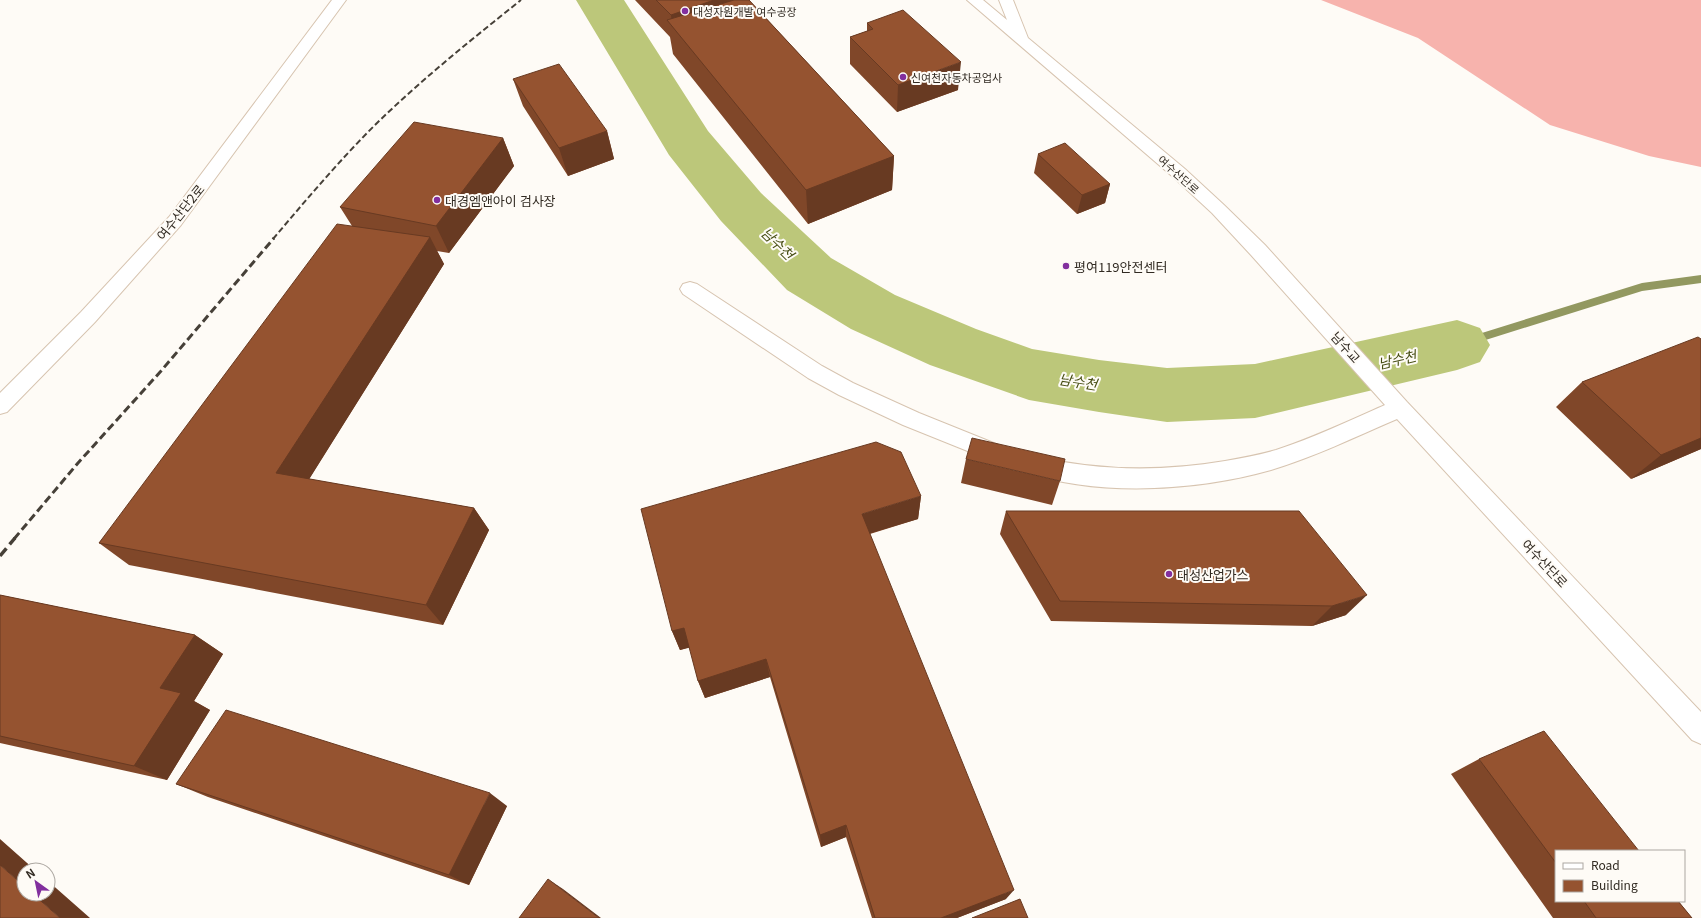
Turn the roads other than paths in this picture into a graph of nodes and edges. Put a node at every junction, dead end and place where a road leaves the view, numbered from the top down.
1 (339, 0) edge
2 (974, 0) edge
3 (1006, 0) edge
4 (1022, 40) junction
5 (690, 289) dead end
6 (1323, 322) joint
7 (0, 406) edge
8 (1400, 408) junction
9 (1697, 721) edge

1 - 7 street, 여수산단2로
2 - 4 street, 여수산단로
3 - 4 street, 여수산단로
4 - 6 street, 여수산단로
5 - 8 street
6 - 8 street, 남수교
8 - 9 street, 여수산단로

